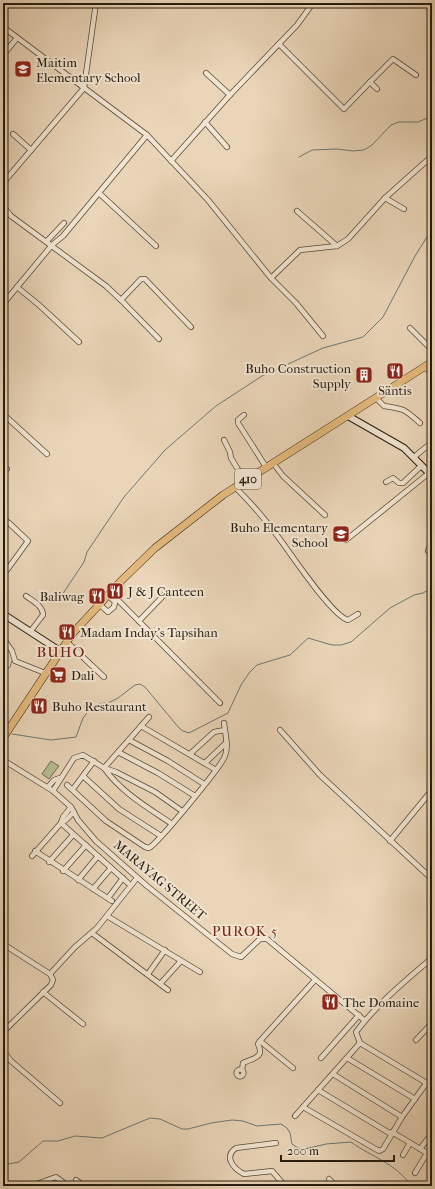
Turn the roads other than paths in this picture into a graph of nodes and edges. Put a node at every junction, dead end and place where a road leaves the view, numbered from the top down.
1 (96, 3) edge
2 (312, 3) edge
3 (3, 27) edge
4 (17, 38) junction
5 (279, 44) junction
6 (3, 55) edge
7 (206, 73) dead end
8 (416, 75) dead end
9 (370, 82) junction
10 (84, 88) junction
11 (377, 89) dead end
12 (230, 95) junction
13 (205, 122) junction
14 (13, 134) dead end
15 (147, 135) junction
16 (227, 147) dead end
17 (32, 150) junction
18 (432, 156) edge
19 (171, 162) junction
20 (3, 183) edge
21 (98, 193) junction
22 (385, 198) junction
23 (3, 206) edge
24 (404, 209) dead end
25 (297, 211) dead end
26 (64, 223) dead end
27 (47, 241) junction
28 (52, 245) junction
29 (156, 246) dead end
30 (337, 246) junction
31 (270, 278) junction
32 (17, 288) junction
33 (121, 300) junction
34 (3, 304) edge
35 (191, 328) dead end
36 (410, 328) dead end
37 (323, 336) dead end
38 (159, 339) dead end
39 (79, 342) dead end
40 (432, 350) edge
41 (432, 362) edge
42 (425, 367) junction
43 (432, 374) edge
44 (376, 398) junction
45 (3, 414) edge
46 (244, 415) dead end
47 (348, 416) junction
48 (420, 423) dead end
49 (224, 440) dead end
50 (431, 443) edge
51 (47, 454) dead end
52 (414, 457) junction
53 (273, 463) junction
54 (422, 466) junction
55 (266, 468) junction
56 (430, 474) edge
57 (244, 481) junction
58 (386, 482) dead end
59 (235, 487) junction
60 (325, 515) dead end
61 (3, 524) edge
62 (346, 540) dead end
63 (432, 540) edge
64 (428, 551) dead end
65 (3, 567) edge
66 (109, 593) junction
67 (164, 595) dead end
68 (26, 596) dead end
69 (99, 604) junction
70 (3, 614) edge
71 (358, 614) dead end
72 (139, 621) junction
73 (84, 622) junction
74 (30, 632) junction
75 (3, 638) edge
76 (69, 644) junction
77 (60, 651) junction
78 (44, 673) junction
79 (104, 677) dead end
80 (29, 698) junction
81 (220, 703) dead end
82 (148, 717) dead end
83 (224, 723) dead end
84 (141, 726) junction
85 (225, 730) junction
86 (280, 730) dead end
87 (3, 738) edge
88 (129, 740) junction
89 (226, 743) junction
90 (118, 752) junction
91 (190, 754) junction
92 (3, 760) edge
93 (94, 761) junction
94 (205, 763) junction
95 (104, 768) junction
96 (216, 770) junction
97 (83, 776) junction
98 (60, 778) junction
99 (67, 784) dead end
100 (204, 784) junction
101 (48, 787) junction
102 (73, 789) junction
103 (432, 790) edge
104 (53, 791) junction
105 (195, 796) junction
106 (73, 809) junction
107 (182, 811) junction
108 (61, 823) junction
109 (172, 824) junction
110 (73, 835) junction
111 (161, 836) junction
112 (390, 841) junction
113 (86, 846) junction
114 (98, 856) junction
115 (49, 862) junction
116 (111, 868) junction
117 (63, 870) junction
118 (123, 878) junction
119 (137, 878) junction
120 (432, 879) edge
121 (78, 880) junction
122 (128, 883) dead end
123 (93, 889) junction
124 (108, 898) junction
125 (112, 901) dead end
126 (107, 916) junction
127 (92, 933) junction
128 (3, 944) edge
129 (165, 950) junction
130 (432, 958) edge
131 (182, 961) junction
132 (200, 972) dead end
133 (50, 974) junction
134 (148, 974) junction
135 (315, 980) junction
136 (160, 984) junction
137 (168, 990) dead end
138 (43, 992) junction
139 (359, 1015) junction
140 (364, 1020) junction
141 (432, 1023) edge
142 (83, 1024) dead end
143 (3, 1032) edge
144 (416, 1040) dead end
145 (260, 1041) junction
146 (360, 1043) junction
147 (3, 1051) edge
148 (321, 1058) dead end
149 (347, 1058) junction
150 (293, 1068) dead end
151 (242, 1070) dead end
152 (333, 1074) junction
153 (318, 1090) junction
154 (415, 1100) junction
155 (60, 1103) dead end
156 (303, 1107) junction
157 (295, 1116) dead end
158 (402, 1116) junction
159 (392, 1133) junction
160 (432, 1133) edge
161 (276, 1143) dead end
162 (410, 1143) junction
163 (420, 1149) junction
164 (403, 1155) dead end
165 (430, 1155) edge
166 (416, 1173) dead end
167 (329, 1179) dead end
168 (76, 1180) dead end
169 (31, 1186) edge
170 (68, 1186) edge
171 (84, 1186) edge
172 (286, 1186) edge
173 (336, 1186) edge

1 - 10 street
2 - 5 street
3 - 4 street
4 - 6 street
4 - 10 street
5 - 9 street
5 - 12 street
7 - 12 street
8 - 9 street
9 - 11 street
10 - 15 street
10 - 17 street
12 - 13 street
13 - 16 street
13 - 19 street
14 - 17 street
15 - 19 street
15 - 21 street
17 - 20 street
18 - 22 street
19 - 31 street
21 - 28 street
21 - 29 street
22 - 24 street
22 - 30 street
23 - 27 street
25 - 30 street
26 - 27 street
27 - 28 street
28 - 32 street
28 - 33 street
30 - 31 street
31 - 37 street
32 - 34 street
32 - 39 street
33 - 35 street
33 - 38 street
36 - 40 street
41 - 42 main road, 410
42 - 43 street
42 - 44 main road, 410
44 - 47 main road, 410
44 - 48 street
45 - 51 street
46 - 55 street
47 - 52 street
47 - 53 main road, 410
49 - 57 street
50 - 52 street
52 - 54 street
53 - 55 main road, 410
53 - 60 street
54 - 56 street
54 - 58 street
55 - 57 main road, 410
56 - 62 street
57 - 59 main road, 410
59 - 66 main road, 410
59 - 71 street
61 - 65 street
63 - 64 street
66 - 69 main road, 410
66 - 69 street
66 - 72 street
67 - 72 street
68 - 74 street
69 - 73 main road, 410
70 - 74 street
72 - 81 street
73 - 76 main road, 410
73 - 77 main road, 410
74 - 77 street
75 - 78 street
76 - 79 street
76 - 80 main road, 410
77 - 78 main road, 410
78 - 80 main road, 410
80 - 87 main road, 410
82 - 84 street
83 - 85 street
84 - 88 street
84 - 91 street
85 - 89 street
85 - 91 street
86 - 112 street
88 - 90 street
88 - 100 street
89 - 94 street
89 - 96 street
90 - 95 street
90 - 105 street
91 - 94 street
92 - 101 street, MARAYAG STREET
93 - 95 street
93 - 97 street
93 - 98 street
94 - 96 street
95 - 107 street
95 - 109 street
96 - 100 street
97 - 102 street
97 - 111 street
98 - 101 street
98 - 104 street
99 - 102 street
100 - 105 street
101 - 104 street, MARAYAG STREET
102 - 111 street
103 - 112 street
104 - 106 street, MARAYAG STREET
105 - 107 street
106 - 108 street
106 - 119 street, MARAYAG STREET
107 - 109 street
108 - 110 street
108 - 115 street
109 - 111 street
110 - 113 street
110 - 115 street
112 - 120 street
113 - 114 street
113 - 117 street
114 - 116 street
114 - 121 street
115 - 117 street
116 - 118 street
116 - 123 street
117 - 121 street
118 - 122 street
118 - 124 street
119 - 126 street
119 - 135 street, MARAYAG STREET
121 - 123 street
123 - 124 street
124 - 125 street
126 - 127 street
126 - 129 street
127 - 133 street
127 - 134 street
128 - 133 street
129 - 131 street
129 - 134 street
130 - 140 street
131 - 132 street
131 - 136 street
133 - 138 street
134 - 136 street
135 - 139 street, MARAYAG STREET
135 - 145 street
136 - 137 street
138 - 142 street
138 - 143 street
139 - 140 street, MARAYAG STREET
139 - 148 street
140 - 146 street
141 - 144 street
145 - 150 street
145 - 151 street
146 - 149 street
146 - 154 street
147 - 155 street
149 - 152 street
149 - 154 street
152 - 153 street
152 - 158 street
153 - 156 street
153 - 159 street
154 - 158 street
156 - 157 street
156 - 159 street
158 - 159 street
159 - 162 street
160 - 163 street
161 - 172 street
162 - 163 street
162 - 164 street
163 - 165 street
165 - 166 street
167 - 173 street
168 - 171 street
169 - 170 street

